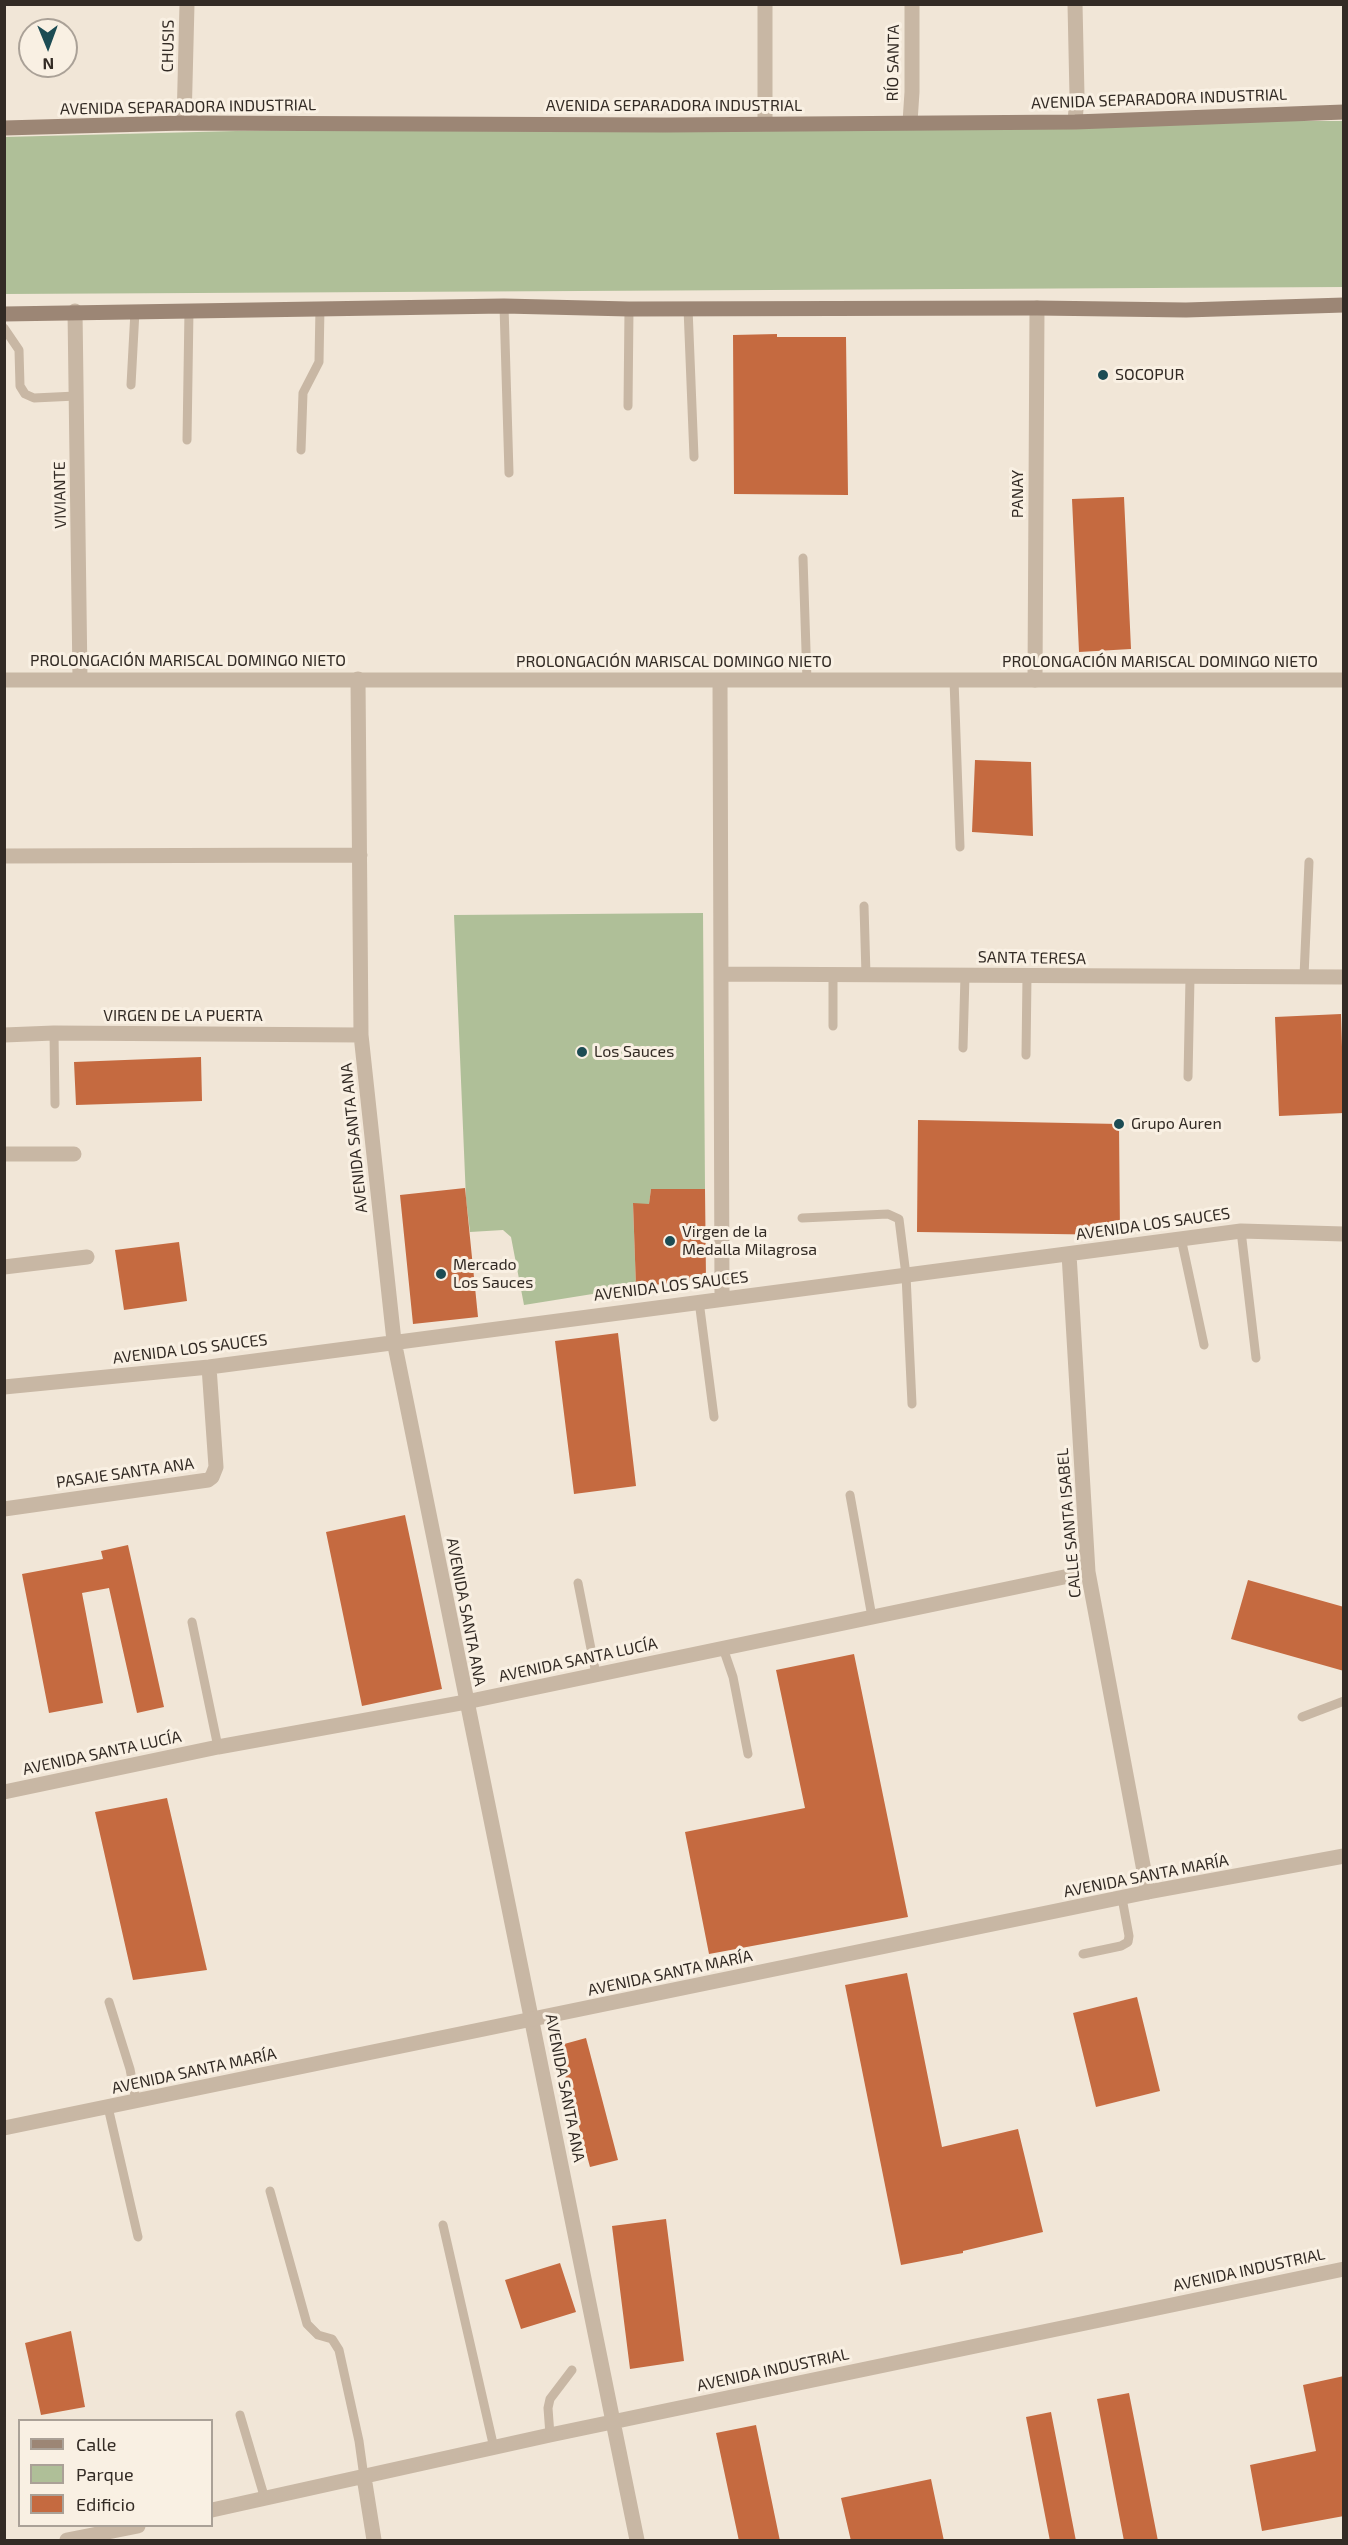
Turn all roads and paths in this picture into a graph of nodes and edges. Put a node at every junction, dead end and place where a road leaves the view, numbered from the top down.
1 (187, 4) edge
2 (765, 4) edge
3 (912, 4) edge
4 (1075, 4) edge
5 (1344, 112) edge
6 (910, 122) junction
7 (1075, 122) junction
8 (184, 123) junction
9 (765, 124) junction
10 (4, 128) edge
11 (1344, 305) edge
12 (504, 306) junction
13 (321, 307) junction
14 (688, 308) junction
15 (1037, 308) junction
16 (629, 309) junction
17 (135, 310) junction
18 (189, 310) junction
19 (75, 311) junction
20 (4, 314) edge
21 (4, 328) edge
22 (131, 385) dead end
23 (76, 396) junction
24 (628, 406) dead end
25 (187, 440) dead end
26 (301, 450) dead end
27 (694, 456) dead end
28 (509, 473) dead end
29 (803, 558) dead end
30 (80, 679) junction
31 (358, 679) junction
32 (4, 680) edge
33 (954, 680) junction
34 (1035, 680) junction
35 (1344, 680) edge
36 (720, 681) junction
37 (807, 681) junction
38 (960, 847) dead end
39 (360, 855) junction
40 (4, 856) edge
41 (1309, 862) dead end
42 (864, 906) dead end
43 (721, 974) junction
44 (833, 975) junction
45 (866, 975) junction
46 (965, 975) junction
47 (1027, 976) junction
48 (1304, 976) junction
49 (1344, 977) edge
50 (1190, 978) junction
51 (833, 1026) dead end
52 (54, 1033) junction
53 (4, 1035) edge
54 (361, 1035) junction
55 (963, 1048) dead end
56 (1026, 1055) dead end
57 (1188, 1077) dead end
58 (55, 1104) dead end
59 (4, 1154) edge
60 (74, 1154) dead end
61 (802, 1218) dead end
62 (1241, 1231) junction
63 (1344, 1234) edge
64 (1181, 1238) junction
65 (1069, 1254) junction
66 (87, 1257) dead end
67 (4, 1267) edge
68 (906, 1275) junction
69 (722, 1298) junction
70 (699, 1300) junction
71 (394, 1341) junction
72 (1204, 1345) dead end
73 (1256, 1358) dead end
74 (209, 1367) junction
75 (4, 1387) edge
76 (912, 1404) dead end
77 (714, 1417) dead end
78 (850, 1495) dead end
79 (4, 1509) edge
80 (1088, 1572) junction
81 (578, 1583) dead end
82 (872, 1617) junction
83 (192, 1622) dead end
84 (723, 1648) junction
85 (596, 1674) junction
86 (1344, 1701) edge
87 (466, 1702) junction
88 (1302, 1717) dead end
89 (218, 1747) junction
90 (748, 1754) dead end
91 (4, 1792) edge
92 (1344, 1856) edge
93 (1148, 1892) junction
94 (1122, 1898) junction
95 (1083, 1954) dead end
96 (109, 2002) dead end
97 (533, 2020) junction
98 (136, 2101) junction
99 (108, 2107) junction
100 (4, 2128) edge
101 (270, 2191) dead end
102 (443, 2224) dead end
103 (138, 2237) dead end
104 (1344, 2269) edge
105 (572, 2370) dead end
106 (240, 2415) dead end
107 (613, 2422) junction
108 (550, 2435) junction
109 (494, 2448) junction
110 (364, 2477) junction
111 (265, 2499) junction
112 (213, 2510) edge
113 (133, 2527) edge
114 (67, 2541) edge
115 (374, 2541) edge
116 (637, 2541) edge

1 - 8 street, CHUSIS
2 - 9 street
3 - 6 street, RÍO SANTA
4 - 7 street
5 - 7 main road, AVENIDA SEPARADORA INDUSTRIAL
6 - 7 main road, AVENIDA SEPARADORA INDUSTRIAL
6 - 9 main road, AVENIDA SEPARADORA INDUSTRIAL
8 - 9 main road, AVENIDA SEPARADORA INDUSTRIAL
8 - 10 main road, AVENIDA SEPARADORA INDUSTRIAL
11 - 15 main road
12 - 13 main road
12 - 16 main road
12 - 28 lane
13 - 18 main road
13 - 26 lane
14 - 15 main road
14 - 16 main road
14 - 27 lane
15 - 34 street, PANAY
16 - 24 lane
17 - 18 main road
17 - 19 main road
17 - 22 lane
18 - 25 lane
19 - 20 main road
19 - 23 street, VIVIANTE
21 - 23 lane
23 - 30 street, VIVIANTE
29 - 37 lane
30 - 31 street, PROLONGACIÓN MARISCAL DOMINGO NIETO
30 - 32 street, PROLONGACIÓN MARISCAL DOMINGO NIETO
31 - 36 street, PROLONGACIÓN MARISCAL DOMINGO NIETO
31 - 39 street, AVENIDA SANTA ANA
33 - 34 street, PROLONGACIÓN MARISCAL DOMINGO NIETO
33 - 37 street, PROLONGACIÓN MARISCAL DOMINGO NIETO
33 - 38 lane
34 - 35 street, PROLONGACIÓN MARISCAL DOMINGO NIETO
36 - 37 street, PROLONGACIÓN MARISCAL DOMINGO NIETO
36 - 43 street
39 - 40 street
39 - 54 street, AVENIDA SANTA ANA
41 - 48 lane
42 - 45 lane
43 - 44 street, SANTA TERESA
43 - 69 street
44 - 45 street, SANTA TERESA
44 - 51 lane
45 - 46 street, SANTA TERESA
46 - 47 street, SANTA TERESA
46 - 55 lane
47 - 50 street, SANTA TERESA
47 - 56 lane
48 - 49 street, SANTA TERESA
48 - 50 street, SANTA TERESA
50 - 57 lane
52 - 53 street, VIRGEN DE LA PUERTA
52 - 54 street, VIRGEN DE LA PUERTA
52 - 58 lane
54 - 71 street, AVENIDA SANTA ANA
59 - 60 street
61 - 68 lane
62 - 63 street, AVENIDA LOS SAUCES
62 - 64 street, AVENIDA LOS SAUCES
62 - 73 lane
64 - 65 street, AVENIDA LOS SAUCES
64 - 72 lane
65 - 68 street, AVENIDA LOS SAUCES
65 - 80 street, CALLE SANTA ISABEL
66 - 67 street
68 - 69 street, AVENIDA LOS SAUCES
68 - 76 lane
69 - 70 street, AVENIDA LOS SAUCES
70 - 71 street, AVENIDA LOS SAUCES
70 - 77 lane
71 - 74 street, AVENIDA LOS SAUCES
71 - 87 street, AVENIDA SANTA ANA
74 - 75 street, AVENIDA LOS SAUCES
74 - 79 street, PASAJE SANTA ANA
78 - 82 lane
80 - 82 street, AVENIDA SANTA LUCÍA
80 - 93 street, CALLE SANTA ISABEL
81 - 85 lane
82 - 84 street, AVENIDA SANTA LUCÍA
83 - 89 lane
84 - 85 street, AVENIDA SANTA LUCÍA
84 - 90 lane
85 - 87 street, AVENIDA SANTA LUCÍA
86 - 88 lane
87 - 89 street, AVENIDA SANTA LUCÍA
87 - 97 street, AVENIDA SANTA ANA
89 - 91 street, AVENIDA SANTA LUCÍA
92 - 93 street, AVENIDA SANTA MARÍA
93 - 94 street, AVENIDA SANTA MARÍA
94 - 95 lane
94 - 97 street, AVENIDA SANTA MARÍA
96 - 98 lane
97 - 98 street, AVENIDA SANTA MARÍA
97 - 107 street, AVENIDA SANTA ANA
98 - 99 street, AVENIDA SANTA MARÍA
99 - 100 street, AVENIDA SANTA MARÍA
99 - 103 lane
101 - 110 lane
102 - 109 lane
104 - 107 street, AVENIDA INDUSTRIAL
105 - 108 lane
106 - 111 lane
107 - 108 street, AVENIDA INDUSTRIAL
107 - 116 street, AVENIDA SANTA ANA
108 - 109 street, AVENIDA INDUSTRIAL
109 - 110 street, AVENIDA INDUSTRIAL
110 - 111 street, AVENIDA INDUSTRIAL
110 - 115 street
111 - 112 street, AVENIDA INDUSTRIAL
113 - 114 street

